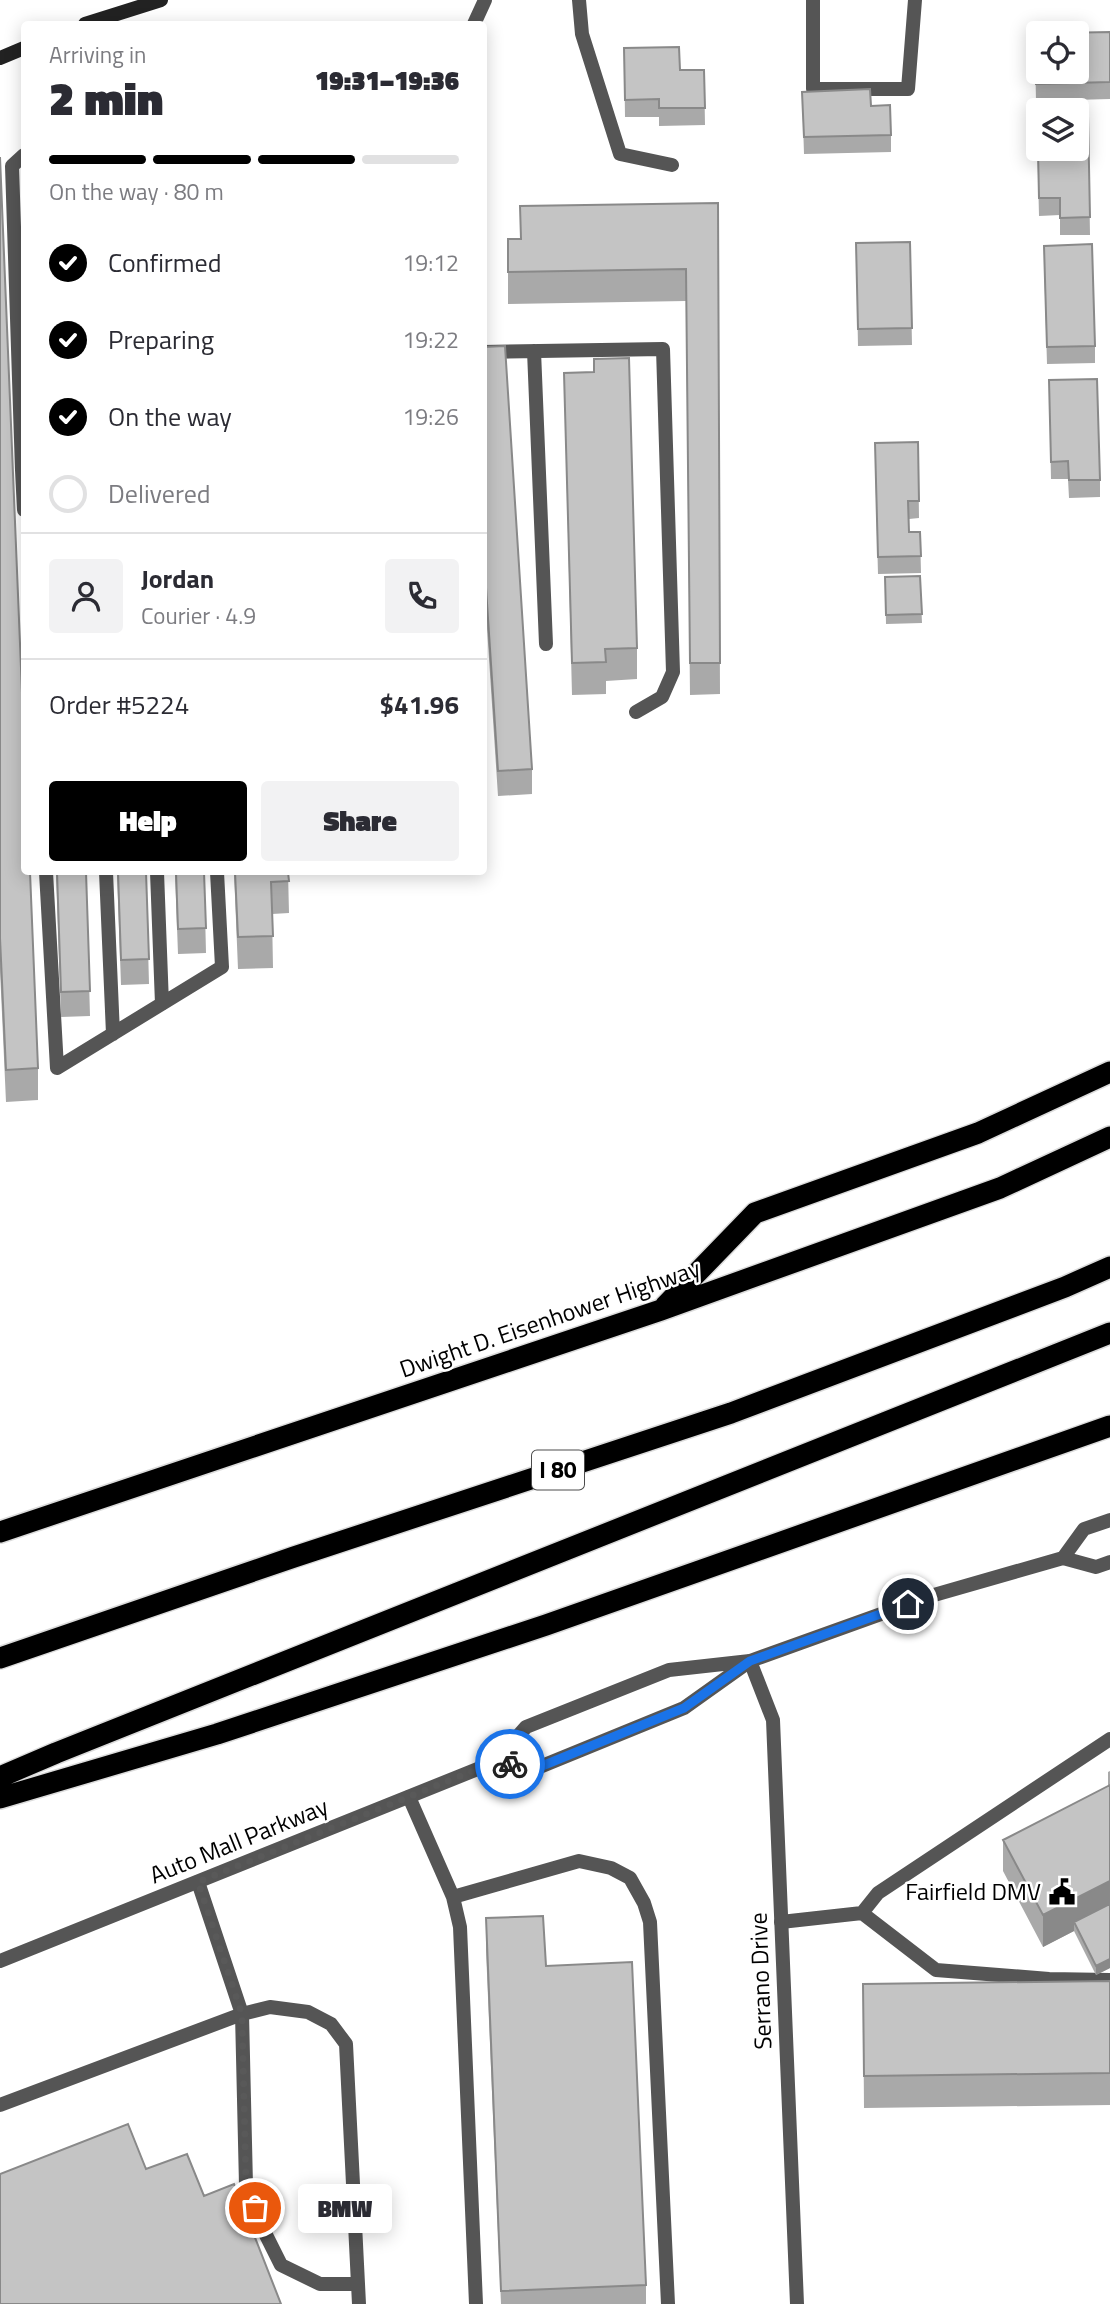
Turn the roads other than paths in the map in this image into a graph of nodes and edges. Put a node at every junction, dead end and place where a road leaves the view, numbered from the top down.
1 (160, 0) edge
2 (485, 0) edge
3 (579, 0) edge
4 (813, 0) edge
5 (915, 0) edge
6 (94, 21) edge
7 (475, 21) edge
8 (21, 49) edge
9 (0, 58) edge
10 (21, 158) edge
11 (673, 165) dead end
12 (534, 351) junction
13 (487, 352) edge
14 (21, 415) edge
15 (546, 644) dead end
16 (636, 712) dead end
17 (46, 875) edge
18 (106, 875) edge
19 (157, 875) edge
20 (217, 875) edge
21 (162, 1004) junction
22 (113, 1034) junction
23 (1110, 1072) edge
24 (1110, 1137) edge
25 (1110, 1267) edge
26 (661, 1310) junction
27 (1110, 1333) edge
28 (1110, 1426) edge
29 (1110, 1520) edge
30 (0, 1532) edge
31 (1063, 1558) junction
32 (1110, 1562) edge
33 (0, 1658) edge
34 (750, 1661) junction
35 (1110, 1739) edge
36 (495, 1762) junction
37 (0, 1777) edge
38 (409, 1797) junction
39 (0, 1798) edge
40 (198, 1882) junction
41 (453, 1897) junction
42 (863, 1913) junction
43 (781, 1922) junction
44 (0, 1961) edge
45 (1110, 1980) edge
46 (242, 2014) junction
47 (0, 2105) edge
48 (358, 2284) junction
49 (359, 2304) edge
50 (475, 2304) edge
51 (668, 2304) edge
52 (797, 2304) edge

1 - 6 main road
2 - 7 street
3 - 11 street
4 - 5 street
8 - 9 main road
10 - 14 street
12 - 13 street
12 - 15 street
12 - 16 street
17 - 22 street
18 - 22 street
19 - 21 street
20 - 21 street
21 - 22 street
23 - 26 highway
24 - 26 highway, Dwight D. Eisenhower Highway
25 - 33 highway, I 80
26 - 30 highway, Dwight D. Eisenhower Highway
27 - 37 highway
28 - 39 highway
29 - 31 street
31 - 32 street
31 - 34 street, Auto Mall Parkway
34 - 36 street, Auto Mall Parkway
34 - 36 street, Auto Mall Parkway
34 - 43 street, Serrano Drive
35 - 42 street
36 - 38 street, Auto Mall Parkway
38 - 40 street, Auto Mall Parkway
38 - 41 street
40 - 44 street, Auto Mall Parkway
40 - 46 street
41 - 50 street
41 - 51 street
42 - 43 street
42 - 45 street
43 - 52 street, Serrano Drive
46 - 47 street
46 - 48 street
46 - 48 street
48 - 49 street

